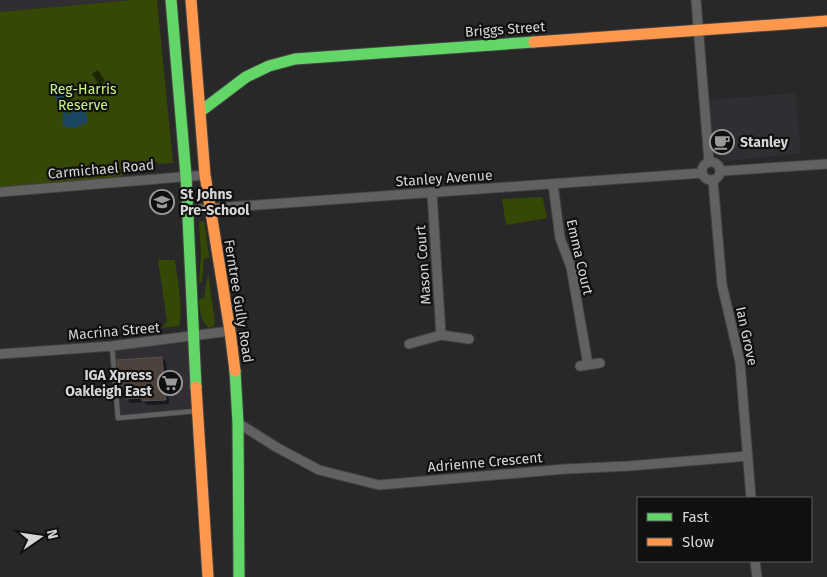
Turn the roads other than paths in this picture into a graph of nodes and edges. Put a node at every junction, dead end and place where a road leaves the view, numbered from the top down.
1 (171, 0) edge
2 (191, 0) edge
3 (696, 0) edge
4 (827, 21) edge
5 (698, 30) junction
6 (200, 111) junction
7 (709, 162) junction
8 (827, 164) edge
9 (721, 172) junction
10 (702, 173) junction
11 (205, 175) junction
12 (186, 176) junction
13 (713, 181) junction
14 (553, 184) junction
15 (0, 192) edge
16 (432, 193) junction
17 (210, 208) junction
18 (188, 210) junction
19 (230, 332) junction
20 (441, 335) junction
21 (195, 336) junction
22 (469, 339) dead end
23 (409, 344) dead end
24 (112, 346) junction
25 (0, 354) edge
26 (600, 363) dead end
27 (198, 411) junction
28 (238, 423) junction
29 (748, 456) junction
30 (751, 497) edge
31 (756, 562) edge
32 (208, 577) edge
33 (239, 577) edge
34 (757, 577) edge

1 - 12 main road
2 - 6 main road, Ferntree Gully Road
3 - 5 street
4 - 5 main road, Briggs Street
5 - 6 main road, Briggs Street
5 - 7 street
6 - 11 main road, Ferntree Gully Road
7 - 9 street
7 - 10 street
8 - 9 street
9 - 13 street
10 - 13 street
10 - 14 street, Stanley Avenue
11 - 12 street, Carmichael Road
11 - 17 main road, Ferntree Gully Road
12 - 15 street, Carmichael Road
12 - 18 main road
13 - 29 street, Ian Grove
14 - 16 street, Stanley Avenue
14 - 26 street, Emma Court
16 - 17 street, Stanley Avenue
16 - 20 street, Mason Court
17 - 18 street, Stanley Avenue
17 - 19 main road, Ferntree Gully Road
18 - 21 main road
19 - 21 street, Macrina Street
19 - 28 main road, Ferntree Gully Road
20 - 22 street
20 - 23 street
21 - 24 street, Macrina Street
21 - 27 main road
24 - 25 street, Macrina Street
24 - 27 lane
27 - 32 main road
28 - 29 street, Adrienne Crescent
28 - 33 main road, Ferntree Gully Road
29 - 30 street, Ian Grove
31 - 34 street

